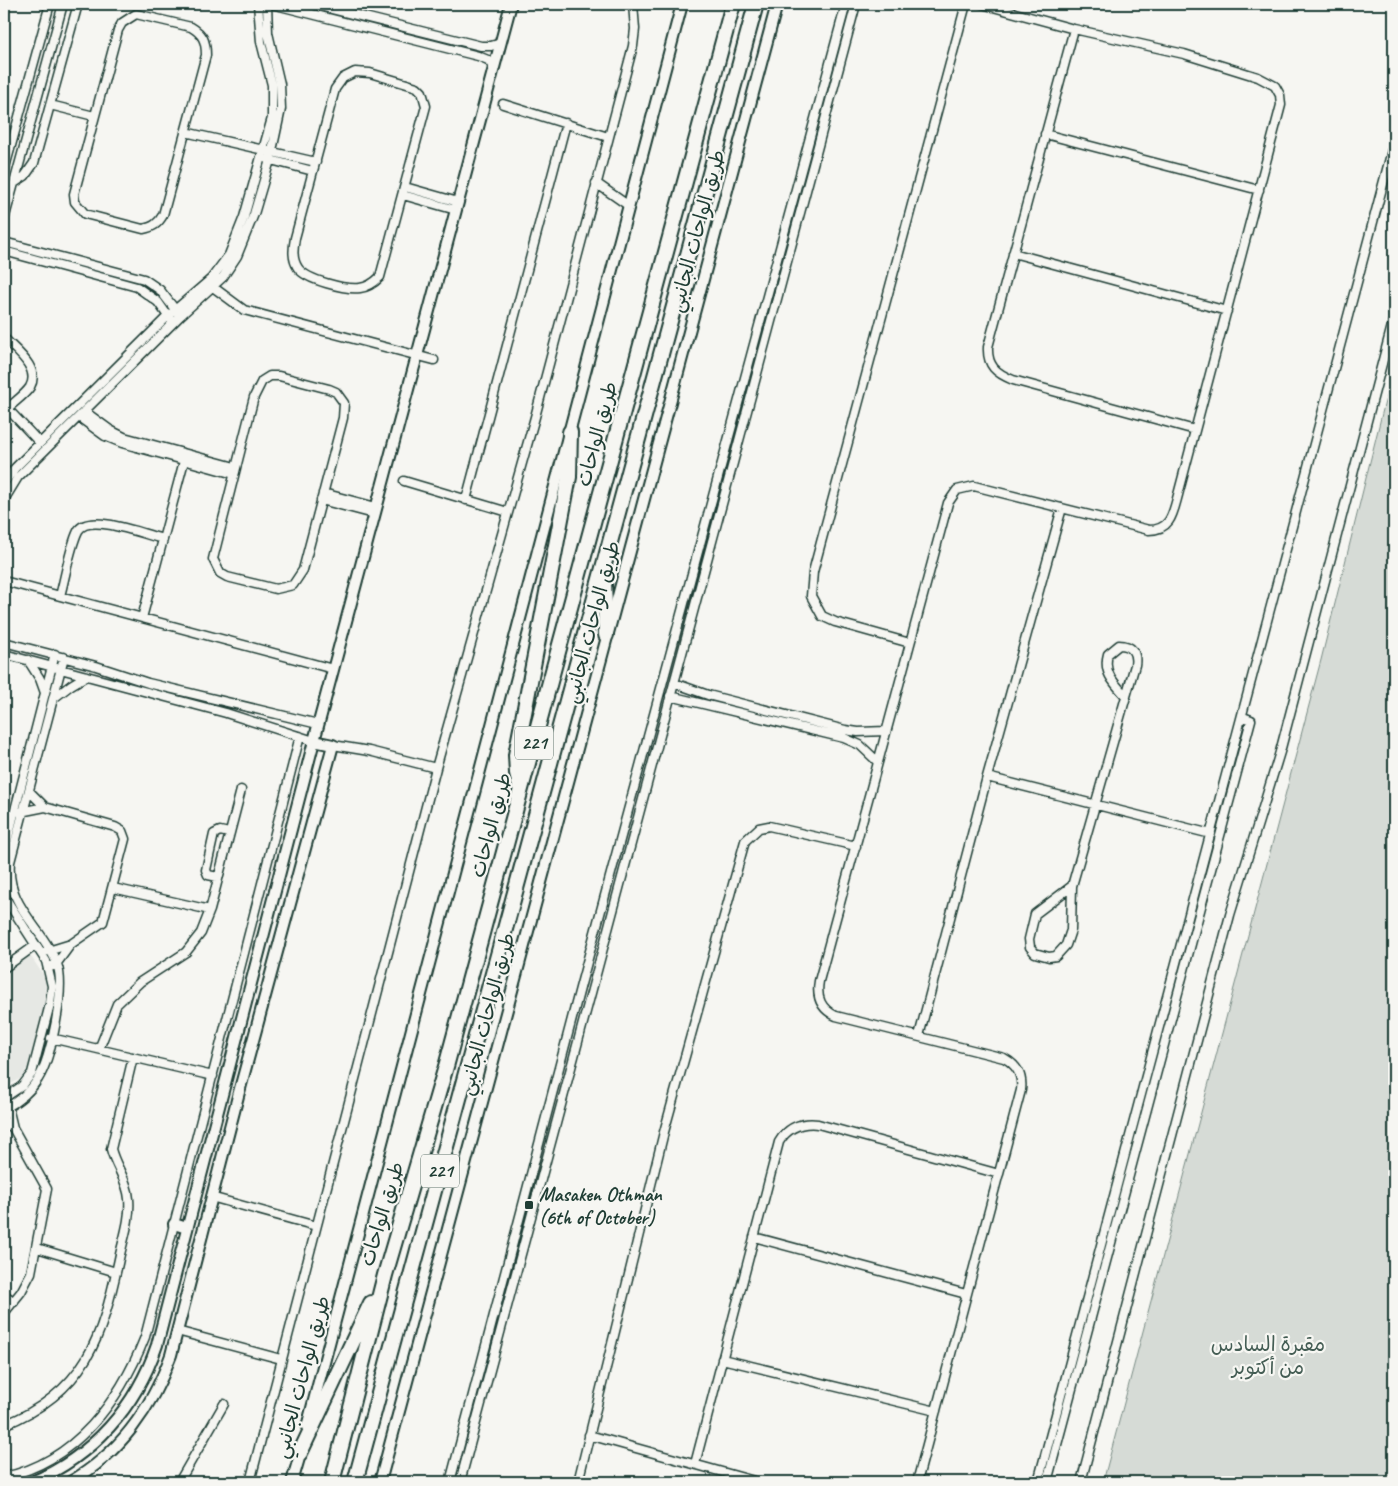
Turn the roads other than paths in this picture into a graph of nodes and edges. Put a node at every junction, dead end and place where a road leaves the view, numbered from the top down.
1 (50, 4) edge
2 (63, 4) edge
3 (78, 4) edge
4 (258, 4) edge
5 (267, 4) edge
6 (272, 4) edge
7 (312, 4) edge
8 (511, 4) edge
9 (632, 4) edge
10 (682, 4) edge
11 (733, 4) edge
12 (756, 4) edge
13 (777, 4) edge
14 (846, 4) edge
15 (966, 4) edge
16 (982, 4) edge
17 (855, 5) edge
18 (306, 8) edge
19 (1074, 29) junction
20 (501, 43) junction
21 (494, 68) junction
22 (502, 104) dead end
23 (50, 105) junction
24 (94, 116) junction
25 (566, 123) junction
26 (185, 132) junction
27 (1045, 134) junction
28 (608, 136) junction
29 (1394, 143) edge
30 (267, 155) junction
31 (316, 162) junction
32 (4, 171) edge
33 (314, 171) junction
34 (13, 184) junction
35 (596, 184) junction
36 (1259, 190) junction
37 (404, 191) junction
38 (457, 206) junction
39 (629, 206) junction
40 (4, 220) edge
41 (4, 242) edge
42 (781, 243) junction
43 (792, 246) junction
44 (4, 250) edge
45 (1013, 253) junction
46 (135, 276) junction
47 (132, 285) junction
48 (213, 287) junction
49 (1227, 310) junction
50 (177, 313) junction
51 (168, 316) junction
52 (1394, 318) edge
53 (173, 323) junction
54 (4, 338) edge
55 (1342, 338) junction
56 (1351, 341) dead end
57 (417, 355) junction
58 (434, 360) dead end
59 (5, 407) edge
60 (81, 414) junction
61 (1195, 430) junction
62 (570, 432) junction
63 (40, 444) junction
64 (140, 445) junction
65 (184, 461) junction
66 (234, 470) junction
67 (404, 481) dead end
68 (4, 483) edge
69 (322, 497) junction
70 (4, 500) edge
71 (466, 500) junction
72 (1062, 508) junction
73 (375, 511) junction
74 (508, 512) junction
75 (163, 540) junction
76 (604, 566) junction
77 (4, 581) edge
78 (60, 596) junction
79 (142, 618) junction
80 (606, 635) junction
81 (4, 642) edge
82 (910, 643) junction
83 (4, 654) edge
84 (55, 654) junction
85 (64, 657) junction
86 (28, 660) junction
87 (52, 667) junction
88 (61, 669) junction
89 (333, 669) junction
90 (86, 676) junction
91 (674, 683) junction
92 (45, 693) junction
93 (1125, 695) junction
94 (670, 696) junction
95 (54, 698) junction
96 (1242, 716) junction
97 (318, 724) junction
98 (886, 731) junction
99 (300, 736) junction
100 (314, 740) junction
101 (333, 745) junction
102 (878, 762) junction
103 (436, 768) junction
104 (987, 776) junction
105 (240, 790) dead end
106 (521, 790) junction
107 (29, 791) junction
108 (1094, 804) junction
109 (45, 807) junction
110 (15, 810) junction
111 (24, 812) junction
112 (230, 833) junction
113 (1210, 834) junction
114 (622, 835) junction
115 (632, 837) junction
116 (856, 846) junction
117 (4, 853) edge
118 (218, 877) junction
119 (1072, 886) junction
120 (113, 888) junction
121 (4, 896) edge
122 (210, 910) junction
123 (72, 944) junction
124 (36, 945) junction
125 (46, 952) junction
126 (57, 964) junction
127 (4, 968) edge
128 (49, 968) junction
129 (580, 988) junction
130 (591, 992) junction
131 (1168, 994) junction
132 (1177, 997) junction
133 (920, 1036) junction
134 (51, 1038) junction
135 (99, 1049) junction
136 (133, 1057) junction
137 (447, 1063) junction
138 (469, 1068) junction
139 (213, 1076) junction
140 (4, 1098) edge
141 (6, 1108) edge
142 (4, 1122) edge
143 (13, 1128) junction
144 (999, 1174) junction
145 (211, 1197) junction
146 (174, 1224) junction
147 (316, 1226) junction
148 (187, 1228) junction
149 (754, 1238) junction
150 (37, 1248) junction
151 (116, 1272) junction
152 (384, 1275) junction
153 (4, 1294) edge
154 (966, 1294) junction
155 (14, 1302) junction
156 (4, 1313) edge
157 (177, 1331) junction
158 (486, 1347) junction
159 (495, 1349) junction
160 (282, 1359) junction
161 (722, 1359) junction
162 (224, 1404) dead end
163 (936, 1411) junction
164 (4, 1424) edge
165 (590, 1436) junction
166 (300, 1453) junction
167 (695, 1464) junction
168 (4, 1476) edge
169 (32, 1482) edge
170 (70, 1482) edge
171 (179, 1482) edge
172 (250, 1482) edge
173 (292, 1482) edge
174 (332, 1482) edge
175 (355, 1482) edge
176 (380, 1482) edge
177 (450, 1482) edge
178 (460, 1482) edge
179 (578, 1482) edge
180 (758, 1482) edge
181 (917, 1482) edge
182 (1038, 1482) edge
183 (1047, 1482) edge
184 (1081, 1482) edge

1 - 32 street
2 - 34 street
3 - 23 street
4 - 30 street
5 - 30 street
6 - 18 street
7 - 20 street
8 - 20 street
9 - 28 street
10 - 39 street, طريق الواحات الجانبي
11 - 106 highway, طريق الواحات / 221
12 - 76 highway, طريق الواحات / 221
13 - 80 street, طريق الواحات الجانبي
14 - 17 street
14 - 42 street
15 - 82 street
16 - 19 street
17 - 43 street
18 - 21 street
19 - 27 street
19 - 36 street
20 - 21 street
21 - 38 street
22 - 25 street
23 - 24 street
23 - 34 street
24 - 26 street
24 - 26 street
25 - 28 street
25 - 71 street
26 - 30 street
27 - 36 street
27 - 45 street
28 - 35 street
29 - 55 street
30 - 31 street
30 - 33 street
30 - 48 street
30 - 50 street
31 - 33 street
31 - 37 street
33 - 37 street
34 - 40 street
35 - 39 street
35 - 74 street
36 - 49 street
37 - 38 street
38 - 57 street
39 - 62 street, طريق الواحات الجانبي
41 - 46 street
42 - 43 street
42 - 114 street
43 - 91 street
44 - 47 street
45 - 49 street
45 - 61 street
46 - 47 street
46 - 50 street
47 - 51 street
48 - 50 street
48 - 57 street
49 - 61 street
50 - 51 street
50 - 53 street
51 - 53 street
51 - 63 street
52 - 184 street
53 - 60 street
54 - 59 street
55 - 56 street
55 - 96 street
57 - 58 street
57 - 73 street
59 - 63 street
60 - 64 street
60 - 70 street
61 - 72 street
62 - 106 highway
62 - 166 street, طريق الواحات الجانبي
63 - 68 street
64 - 65 street
64 - 66 street
65 - 66 street
65 - 75 street
66 - 69 street
66 - 69 street
67 - 71 street
69 - 73 street
71 - 74 street
72 - 82 street
72 - 104 street
73 - 89 street
74 - 103 street
75 - 78 street
75 - 79 street
76 - 80 highway
76 - 138 highway, طريق الواحات / 221
77 - 78 street
78 - 79 street
79 - 89 street
80 - 176 street, طريق الواحات الجانبي
81 - 84 street
82 - 98 street
83 - 86 street
84 - 85 street
84 - 87 street
85 - 88 street
85 - 97 street
86 - 87 street
86 - 92 street
87 - 88 street
87 - 92 street
88 - 90 street
88 - 95 street
89 - 97 street
90 - 95 street
90 - 99 street
91 - 94 street
91 - 98 street
92 - 110 street
93 - 93 street
93 - 108 street
94 - 102 street
94 - 115 street
95 - 107 street
96 - 113 street
96 - 132 street
97 - 100 street
98 - 102 street
99 - 100 street
99 - 139 street
100 - 101 street
100 - 148 street
101 - 103 street
101 - 145 street
102 - 116 street
103 - 147 street
104 - 108 street
104 - 133 street
105 - 112 street
106 - 137 highway, طريق الواحات / 221
107 - 109 street
107 - 111 street
108 - 113 street
108 - 119 street
109 - 111 street
109 - 120 street
110 - 111 street
110 - 117 street
111 - 125 street
112 - 118 street
112 - 118 street
113 - 131 street
114 - 115 street
114 - 129 street
115 - 130 street
116 - 133 street
116 - 165 street
118 - 122 street
119 - 119 street
120 - 122 street
120 - 123 street
121 - 124 street
122 - 135 street
123 - 125 street
123 - 126 street
124 - 125 street
124 - 127 street
125 - 126 street
125 - 128 street
126 - 128 street
126 - 134 street
128 - 140 street
129 - 130 street
129 - 158 street
130 - 159 street
131 - 132 street
131 - 182 street
132 - 183 street
133 - 144 street
134 - 135 street
134 - 141 street
135 - 136 street
136 - 139 street
136 - 151 street
137 - 138 highway
137 - 152 highway, طريق الواحات / 221
138 - 175 highway, طريق الواحات / 221
139 - 146 street
141 - 143 street
142 - 143 street
143 - 150 street
144 - 149 street
144 - 154 street
145 - 147 street
145 - 157 street
146 - 148 street
146 - 168 street
147 - 160 street
148 - 169 street
149 - 154 street
149 - 161 street
150 - 151 street
150 - 155 street
151 - 164 street
152 - 166 highway
152 - 174 highway, طريق الواحات / 221
153 - 155 street
154 - 163 street
155 - 156 street
157 - 160 street
157 - 170 street
158 - 159 street
158 - 177 street
159 - 178 street
160 - 172 street
161 - 163 street
161 - 167 street
162 - 171 street
163 - 181 street
165 - 167 street
165 - 179 street
166 - 173 street, طريق الواحات الجانبي
167 - 180 street

